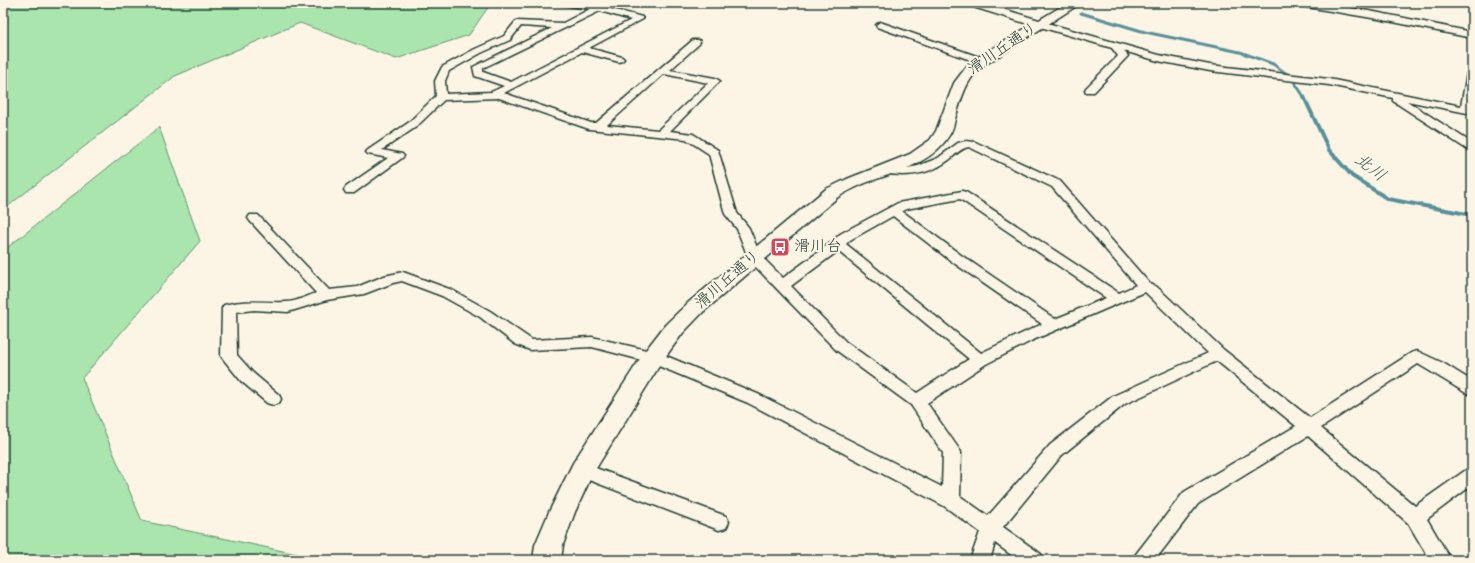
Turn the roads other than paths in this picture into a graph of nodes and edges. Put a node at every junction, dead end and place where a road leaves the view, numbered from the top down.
1 (564, 3) edge
2 (971, 3) edge
3 (1075, 3) edge
4 (1295, 3) edge
5 (599, 8) junction
6 (1040, 24) junction
7 (880, 25) dead end
8 (564, 26) junction
9 (1472, 35) edge
10 (696, 42) dead end
11 (1116, 47) junction
12 (581, 49) junction
13 (619, 59) dead end
14 (982, 61) junction
15 (662, 71) junction
16 (1472, 73) edge
17 (512, 85) junction
18 (1090, 90) dead end
19 (494, 95) junction
20 (1392, 95) junction
21 (441, 97) junction
22 (1469, 111) edge
23 (601, 124) dead end
24 (661, 133) junction
25 (1472, 148) edge
26 (885, 170) junction
27 (350, 190) dead end
28 (894, 211) junction
29 (254, 218) dead end
30 (838, 244) junction
31 (754, 257) junction
32 (782, 286) junction
33 (1145, 287) junction
34 (326, 295) junction
35 (1117, 298) junction
36 (1054, 325) junction
37 (1218, 354) junction
38 (653, 357) junction
39 (980, 360) junction
40 (1472, 389) edge
41 (273, 399) dead end
42 (917, 401) junction
43 (1309, 427) junction
44 (582, 470) junction
45 (1472, 475) edge
46 (951, 500) junction
47 (1415, 517) junction
48 (719, 522) dead end
49 (991, 527) junction
50 (547, 560) edge
51 (980, 560) edge
52 (1034, 560) edge
53 (1143, 560) edge
54 (1441, 560) edge

1 - 5 street
2 - 6 street
3 - 6 street, 滑川丘通り
4 - 9 street
5 - 8 street
5 - 12 street
6 - 11 street
6 - 14 street, 滑川丘通り
7 - 14 street
8 - 17 street
8 - 21 street
10 - 15 street
11 - 18 street
11 - 20 street
12 - 13 street
12 - 17 street
14 - 26 street, 滑川丘通り
15 - 23 street
15 - 24 street
16 - 22 street
17 - 19 street
19 - 21 street
19 - 24 street
20 - 22 street
20 - 25 street
21 - 27 street
24 - 31 street
26 - 31 street, 滑川丘通り
26 - 33 street
28 - 30 street
28 - 35 street
28 - 36 street
29 - 34 street
30 - 32 street
30 - 39 street
31 - 32 street
31 - 38 street, 滑川丘通り
32 - 42 street
33 - 35 street
33 - 37 street
34 - 38 street
34 - 41 street
35 - 36 street
36 - 39 street
37 - 43 street
37 - 49 street
38 - 44 street, 滑川丘通り
38 - 46 street
39 - 42 street
40 - 43 street
42 - 46 street
43 - 47 street
43 - 53 street
44 - 48 street
44 - 50 street, 滑川丘通り
45 - 47 street
46 - 49 street
47 - 54 street
49 - 51 street
49 - 52 street

